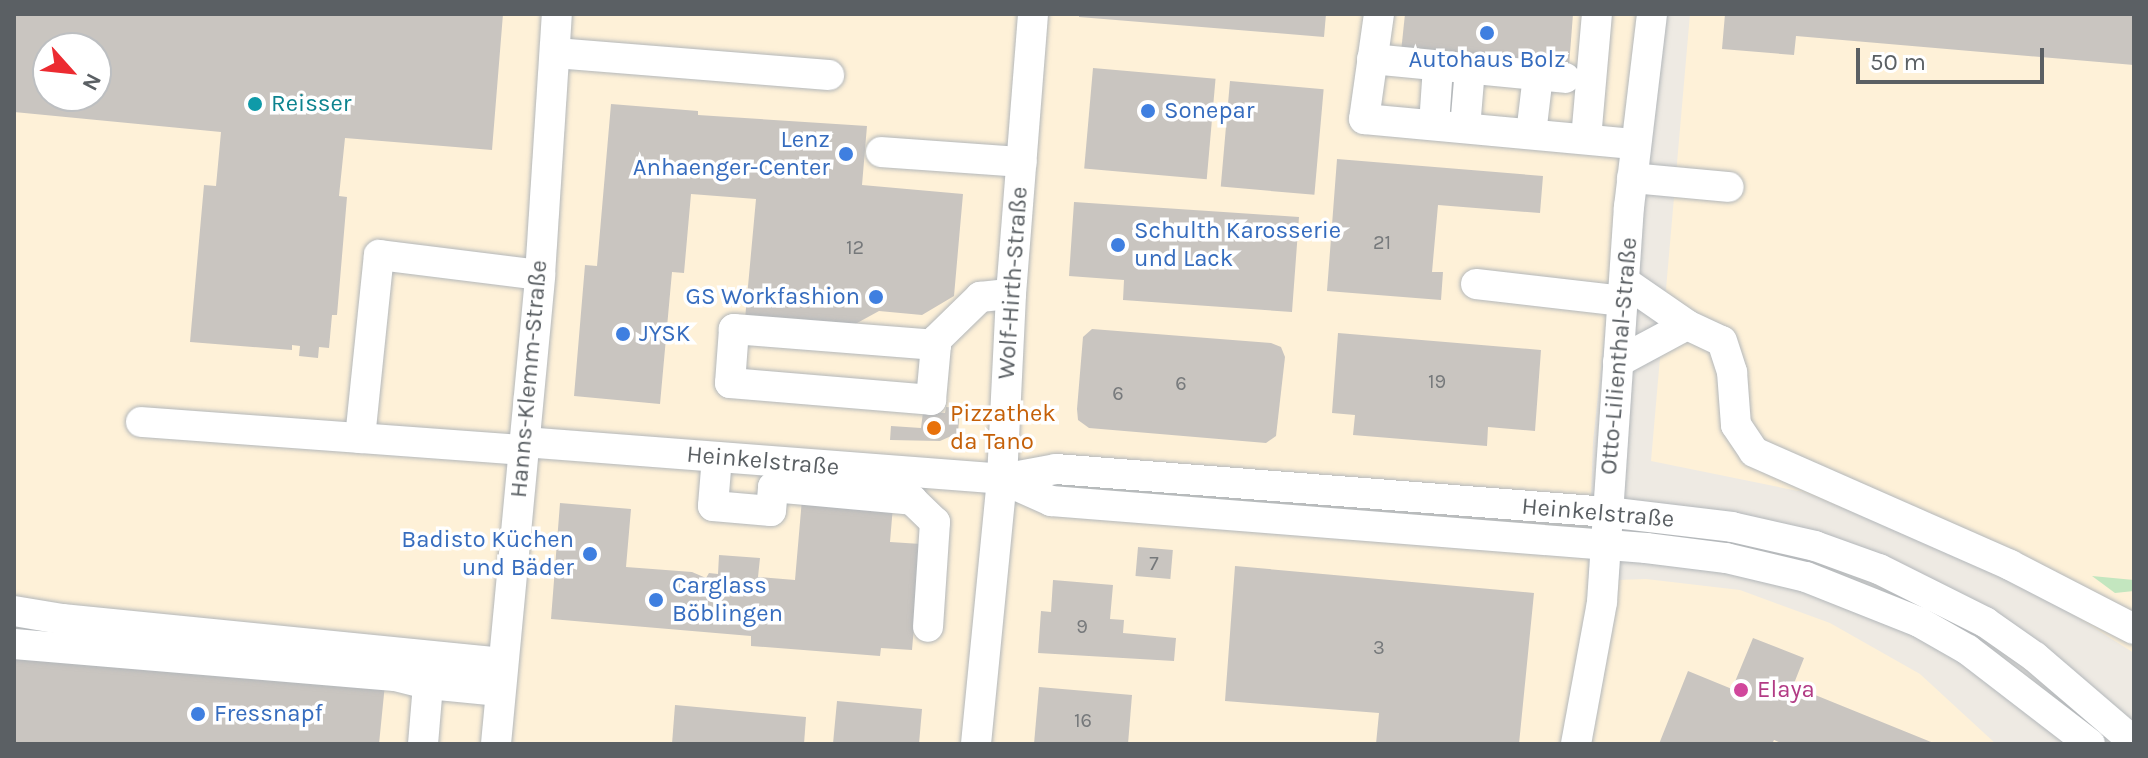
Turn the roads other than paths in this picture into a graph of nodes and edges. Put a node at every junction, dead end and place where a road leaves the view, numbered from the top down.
1 (557, 14) edge
2 (1033, 14) edge
3 (1379, 14) edge
4 (1597, 14) edge
5 (1652, 14) edge
6 (555, 53) junction
7 (1372, 59) junction
8 (1438, 66) junction
9 (1470, 69) junction
10 (829, 75) dead end
11 (1434, 125) junction
12 (1465, 128) junction
13 (1531, 134) junction
14 (1586, 139) junction
15 (1636, 144) junction
16 (881, 152) dead end
17 (1022, 162) junction
18 (1632, 178) junction
19 (1729, 187) dead end
20 (540, 275) junction
21 (1476, 284) dead end
22 (1624, 292) junction
23 (1011, 294) junction
24 (1687, 325) junction
25 (936, 345) junction
26 (1618, 362) junction
27 (141, 422) dead end
28 (360, 438) junction
29 (523, 446) junction
30 (717, 457) junction
31 (1002, 479) junction
32 (1607, 512) junction
33 (1605, 546) junction
34 (2073, 590) junction
35 (2134, 601) edge
36 (14, 611) edge
37 (928, 627) dead end
38 (2134, 629) edge
39 (14, 644) edge
40 (502, 677) junction
41 (428, 684) junction
42 (2134, 742) edge
43 (423, 744) edge
44 (496, 744) edge
45 (976, 744) edge
46 (1576, 744) edge
47 (2090, 744) edge

1 - 6 street, Hanns-Klemm-Straße
2 - 17 street, Wolf-Hirth-Straße
3 - 7 street
4 - 14 street
5 - 15 street, Otto-Lilienthal-Straße
6 - 10 street
6 - 20 street, Hanns-Klemm-Straße
7 - 8 street
7 - 11 street
8 - 9 street
8 - 11 street
9 - 12 street
9 - 13 street
11 - 12 street
12 - 13 street
13 - 14 street
14 - 15 street
15 - 18 street, Otto-Lilienthal-Straße
16 - 17 street
17 - 23 street, Wolf-Hirth-Straße
18 - 19 street
18 - 22 street, Otto-Lilienthal-Straße
20 - 28 street
20 - 29 street, Hanns-Klemm-Straße
21 - 22 street
22 - 24 street
22 - 26 street, Otto-Lilienthal-Straße
23 - 25 street
23 - 31 street, Wolf-Hirth-Straße
24 - 26 street
24 - 34 street
25 - 25 street
26 - 32 street, Otto-Lilienthal-Straße
27 - 28 street, Heinkelstraße
28 - 29 street, Heinkelstraße
29 - 30 street, Heinkelstraße
29 - 40 street, Hanns-Klemm-Straße
30 - 31 street, Heinkelstraße
30 - 37 street
31 - 32 street, Heinkelstraße
31 - 33 street, Heinkelstraße
31 - 45 street, Wolf-Hirth-Straße
32 - 33 street, Otto-Lilienthal-Straße
32 - 42 street, Heinkelstraße
33 - 46 street, Otto-Lilienthal-Straße
33 - 47 street, Heinkelstraße
34 - 35 street
34 - 38 street
36 - 40 street
39 - 41 street
40 - 41 street
40 - 44 street, Hanns-Klemm-Straße
41 - 43 street

